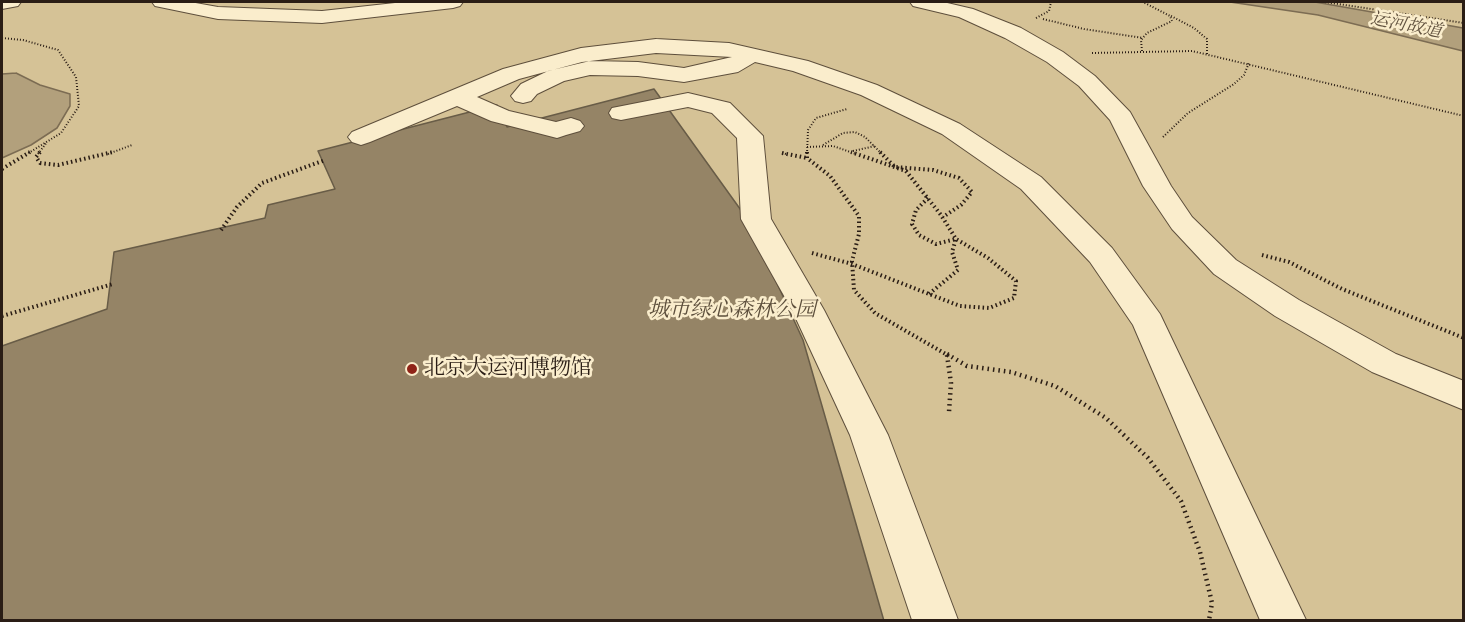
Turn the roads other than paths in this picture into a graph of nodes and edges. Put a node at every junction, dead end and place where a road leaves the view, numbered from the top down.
1 (11, 2) edge
2 (162, 2) edge
3 (453, 2) edge
4 (920, 2) edge
5 (2, 3) edge
6 (755, 56) junction
7 (523, 96) dead end
8 (457, 97) junction
9 (361, 137) edge
10 (1464, 396) edge
11 (935, 621) edge
12 (1283, 621) edge

1 - 5 street
2 - 3 street
4 - 10 street
6 - 7 street
6 - 8 street
6 - 12 street
8 - 9 street
8 - 11 street

